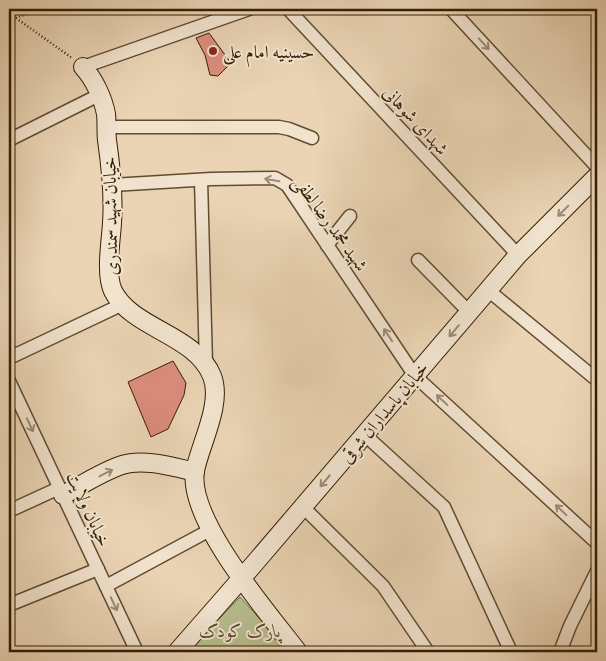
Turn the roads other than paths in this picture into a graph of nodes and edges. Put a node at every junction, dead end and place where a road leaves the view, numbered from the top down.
1 (249, 9) edge
2 (288, 9) edge
3 (451, 9) edge
4 (83, 66) joint
5 (99, 95) junction
6 (107, 127) junction
7 (312, 138) dead end
8 (9, 140) edge
9 (597, 167) edge
10 (597, 176) edge
11 (201, 180) junction
12 (112, 185) junction
13 (350, 216) dead end
14 (327, 245) junction
15 (518, 255) junction
16 (418, 260) dead end
17 (488, 290) junction
18 (123, 304) junction
19 (469, 312) junction
20 (9, 358) edge
21 (206, 364) junction
22 (415, 376) junction
23 (597, 380) edge
24 (9, 382) edge
25 (12, 397) edge
26 (365, 435) junction
27 (195, 472) junction
28 (61, 492) junction
29 (303, 507) junction
30 (9, 511) edge
31 (210, 530) junction
32 (597, 543) edge
33 (98, 569) junction
34 (597, 572) edge
35 (242, 578) junction
36 (106, 586) junction
37 (9, 606) edge
38 (137, 652) edge
39 (177, 652) edge
40 (298, 652) edge
41 (428, 652) edge
42 (511, 652) edge
43 (560, 652) edge

1 - 4 street
2 - 15 street, شهدای شوهانی
3 -> 9 street
4 - 5 street, خیابان شهید سمندری
5 - 6 street, خیابان شهید سمندری
5 - 8 street
6 - 7 street
6 - 12 street, خیابان شهید سمندری
10 -> 15 street, خیابان پاسداران شرقی
11 - 12 street, شهید محمد رضا لطفی
14 -> 11 street, شهید محمد رضا لطفی
11 - 21 street
12 - 18 street, خیابان شهید سمندری
13 - 14 street
22 -> 14 street, شهید محمد رضا لطفی
15 - 17 street, خیابان پاسداران شرقی
16 - 19 street
17 - 19 street, خیابان پاسداران شرقی
17 - 23 street
18 - 20 street
18 - 21 street, خیابان شهید سمندری
19 -> 22 street, خیابان پاسداران شرقی
21 - 27 street, خیابان شهید سمندری
22 - 26 street, خیابان پاسداران شرقی
32 -> 22 street, شهید محمد رضا لطفی
24 - 25 street, خیابان ولایت
25 -> 28 street, خیابان ولایت
26 -> 29 street, خیابان پاسداران شرقی
26 - 42 street
28 -> 27 street
27 - 31 street, خیابان شهید سمندری
28 - 30 street
28 - 33 street, خیابان ولایت
29 - 35 street, خیابان پاسداران شرقی
29 - 41 street
31 - 35 street, خیابان شهید سمندری
31 - 36 street
33 - 36 street, خیابان ولایت
33 - 37 street
34 - 43 street
35 - 39 street, خیابان پاسداران شرقی
35 - 40 street, خیابان شهید سمندری
36 -> 38 street, خیابان ولایت

